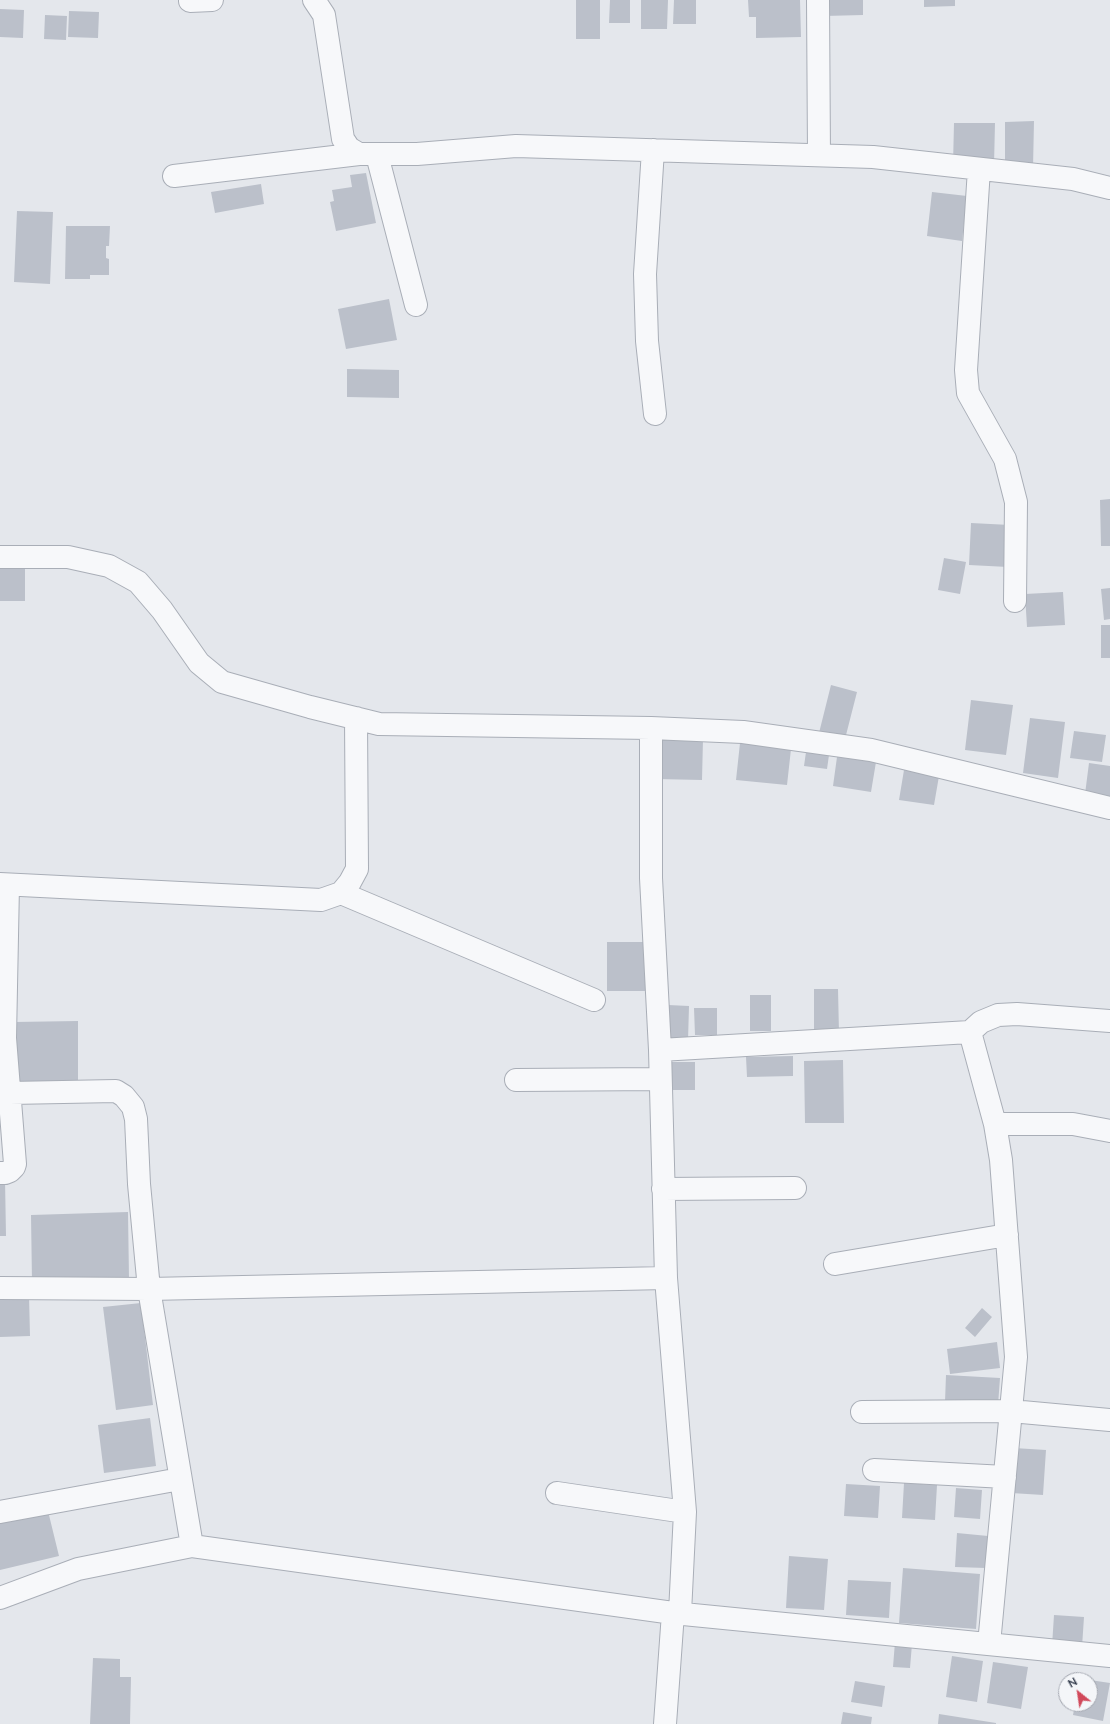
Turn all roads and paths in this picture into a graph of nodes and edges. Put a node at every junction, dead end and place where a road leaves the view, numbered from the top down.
1 (212, 0) edge
2 (314, 0) edge
3 (818, 0) edge
4 (190, 1) dead end
5 (652, 150) junction
6 (368, 154) junction
7 (819, 155) junction
8 (979, 168) junction
9 (174, 176) dead end
10 (1110, 188) edge
11 (416, 305) dead end
12 (655, 414) dead end
13 (0, 557) edge
14 (1015, 601) dead end
15 (356, 718) junction
16 (651, 728) junction
17 (1110, 808) edge
18 (4, 884) edge
19 (341, 893) junction
20 (594, 1000) dead end
21 (1110, 1021) edge
22 (970, 1032) junction
23 (2, 1035) edge
24 (660, 1050) junction
25 (659, 1079) junction
26 (516, 1080) dead end
27 (10, 1093) junction
28 (995, 1124) junction
29 (1110, 1131) edge
30 (0, 1173) edge
31 (795, 1188) dead end
32 (663, 1189) junction
33 (1007, 1235) junction
34 (835, 1264) dead end
35 (666, 1278) junction
36 (0, 1288) edge
37 (149, 1289) junction
38 (1011, 1411) junction
39 (862, 1412) dead end
40 (1110, 1420) edge
41 (874, 1470) dead end
42 (1005, 1477) junction
43 (180, 1479) junction
44 (557, 1493) dead end
45 (0, 1512) edge
46 (685, 1512) junction
47 (192, 1546) junction
48 (0, 1598) edge
49 (676, 1613) junction
50 (989, 1644) junction
51 (1110, 1656) edge
52 (665, 1724) edge

1 - 4 street
2 - 6 street
3 - 7 street
5 - 6 street
5 - 7 street
5 - 12 street
6 - 9 street
6 - 11 street
7 - 8 street
8 - 10 street
8 - 14 street
13 - 15 street
15 - 16 street
15 - 19 street
16 - 17 street
16 - 24 street
18 - 19 street
18 - 23 street
19 - 20 street
21 - 22 street
22 - 24 street
22 - 28 street
23 - 27 street
24 - 25 street
25 - 26 street
25 - 32 street
27 - 30 street
27 - 37 street
28 - 29 street
28 - 33 street
31 - 32 street
32 - 35 street
33 - 34 street
33 - 38 street
35 - 37 street
35 - 46 street
36 - 37 street
37 - 43 street
38 - 39 street
38 - 40 street
38 - 42 street
41 - 42 street
42 - 50 street
43 - 45 street
43 - 47 street
44 - 46 street
46 - 49 street
47 - 48 street
47 - 49 street
49 - 50 street
49 - 52 street
50 - 51 street

